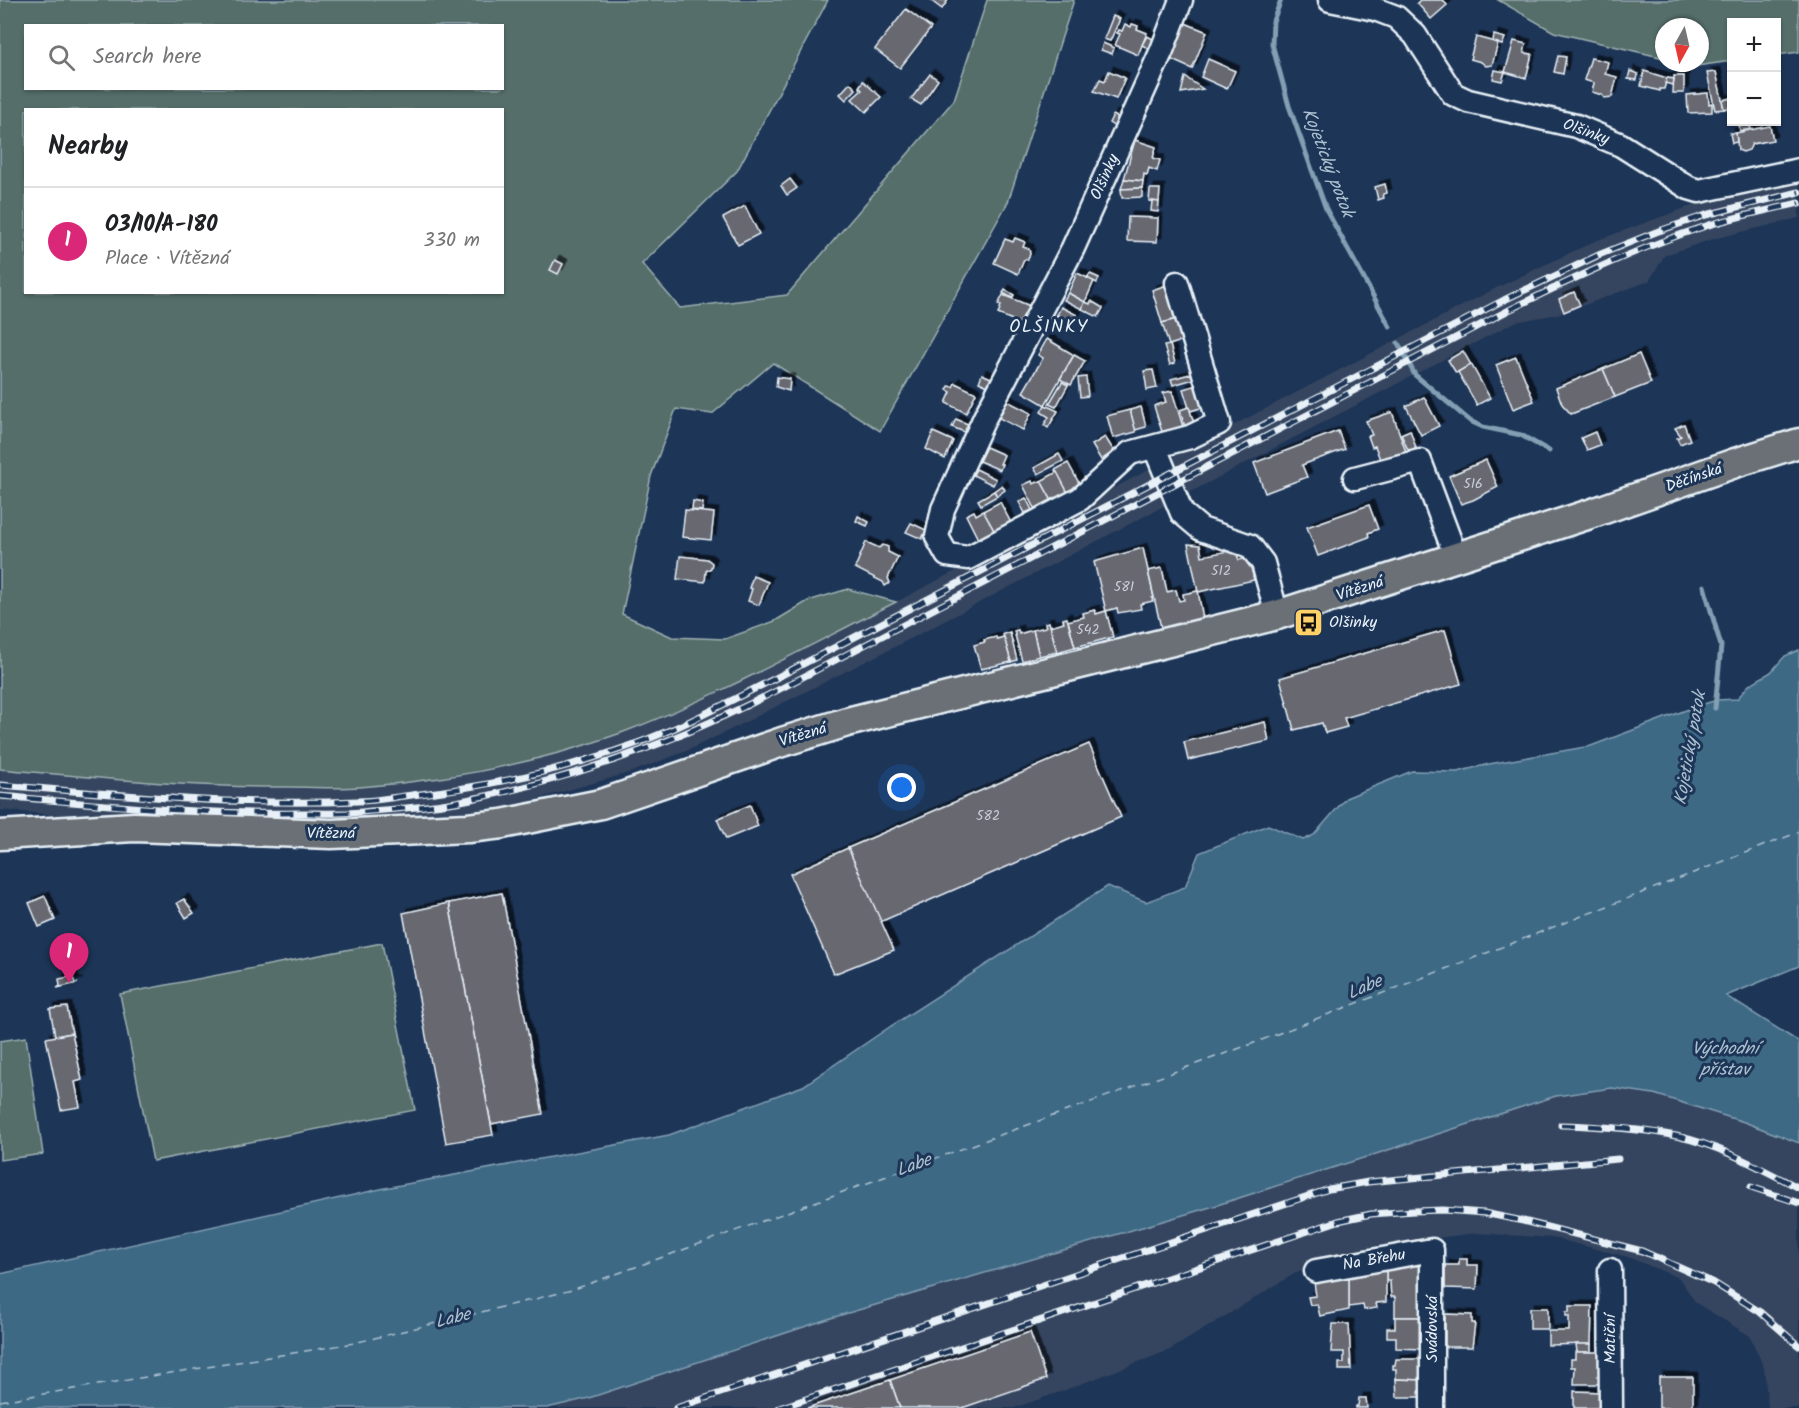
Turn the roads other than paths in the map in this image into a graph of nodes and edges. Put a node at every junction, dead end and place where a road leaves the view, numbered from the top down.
1 (1181, 0) edge
2 (1330, 0) edge
3 (1799, 170) edge
4 (1177, 283) dead end
5 (1799, 443) edge
6 (1155, 448) junction
7 (1355, 478) dead end
8 (1590, 514) joint
9 (1456, 557) junction
10 (1277, 615) junction
11 (0, 835) edge
12 (1432, 1250) joint
13 (1610, 1269) dead end
14 (1316, 1271) dead end
15 (1432, 1408) edge
16 (1611, 1408) edge

1 - 6 street, Olšinky
2 - 3 street, Olšinky
4 - 6 street, Olšinky
5 - 8 main road, Děčínská
6 - 10 street
7 - 9 street
8 - 9 main road, Vítězná
9 - 10 main road, Vítězná
10 - 11 main road, Vítězná
12 - 14 street, Na Břehu
12 - 15 street, Svádovská
13 - 16 street, Matiční

